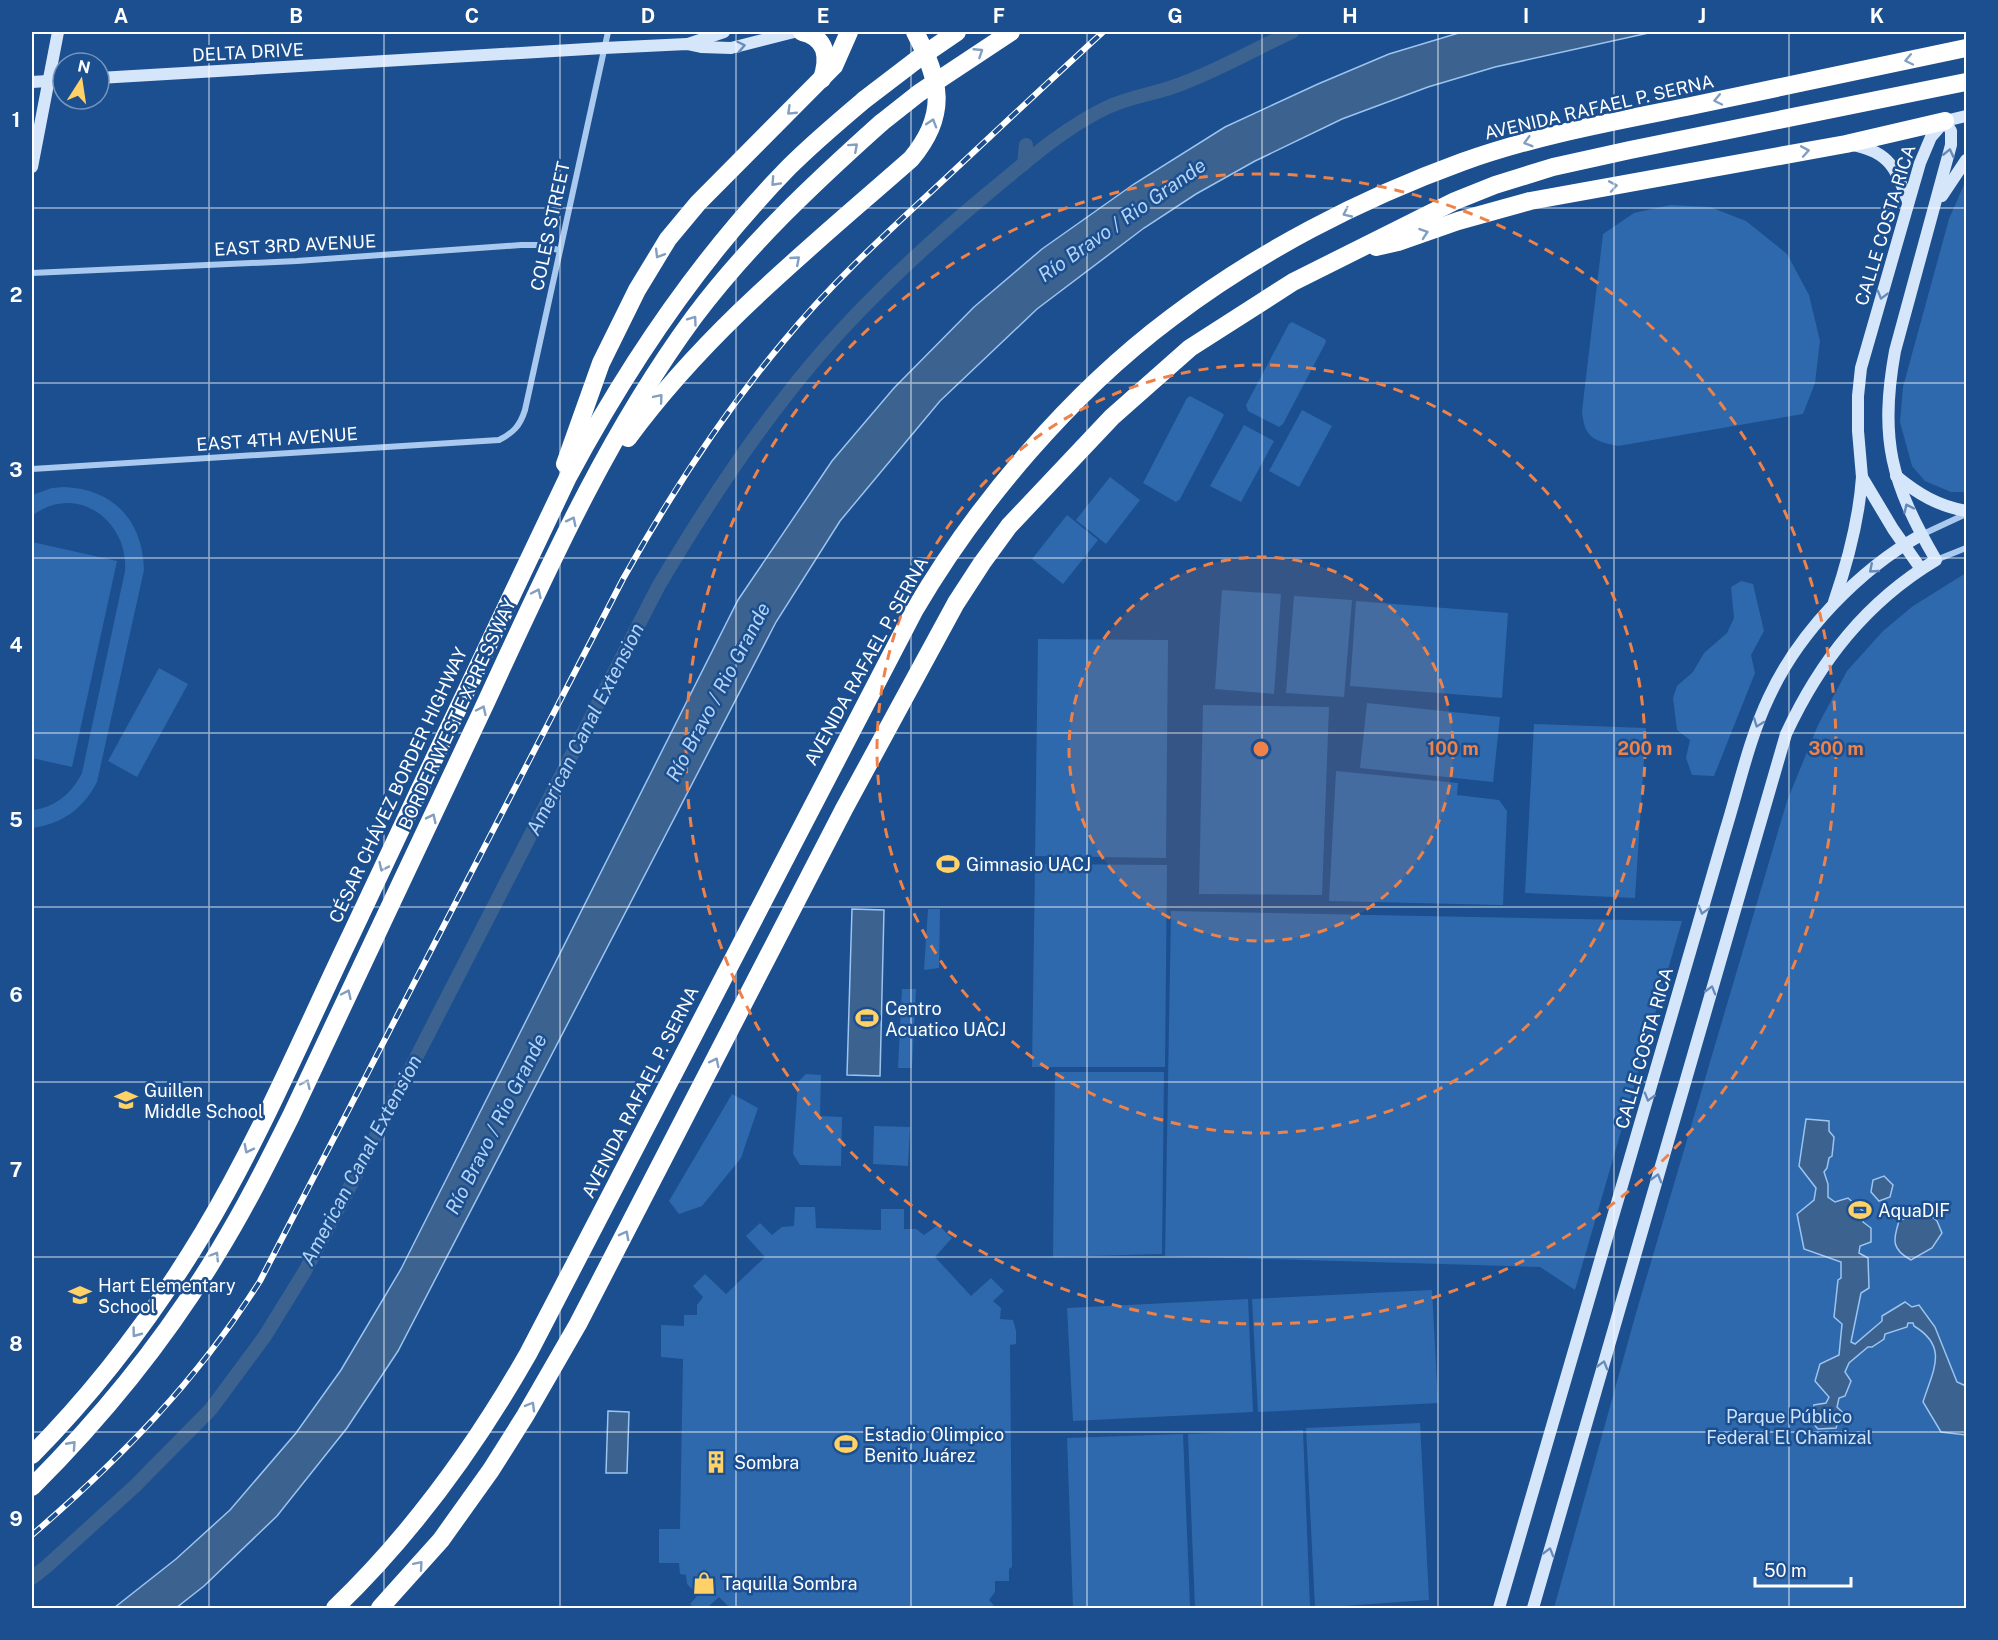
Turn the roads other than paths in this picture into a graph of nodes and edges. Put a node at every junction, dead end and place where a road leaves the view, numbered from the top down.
1 (58, 32) edge
2 (608, 32) edge
3 (724, 32) edge
4 (794, 32) edge
5 (801, 32) edge
6 (849, 32) edge
7 (915, 32) edge
8 (957, 32) edge
9 (1011, 32) edge
10 (687, 44) junction
11 (604, 48) junction
12 (1966, 48) edge
13 (111, 77) edge
14 (49, 81) junction
15 (821, 81) junction
16 (32, 82) edge
17 (1966, 82) edge
18 (1966, 116) edge
19 (1945, 121) junction
20 (1846, 144) junction
21 (1966, 160) edge
22 (32, 167) edge
23 (1908, 202) junction
24 (1933, 210) junction
25 (559, 250) junction
26 (1347, 253) junction
27 (32, 273) edge
28 (519, 426) joint
29 (32, 469) edge
30 (1896, 476) junction
31 (1862, 477) junction
32 (585, 495) junction
33 (1966, 512) edge
34 (1921, 535) junction
35 (537, 541) junction
36 (1905, 544) junction
37 (1966, 548) edge
38 (1935, 560) junction
39 (1921, 569) junction
40 (1834, 603) junction
41 (32, 1455) edge
42 (32, 1487) edge
43 (335, 1608) edge
44 (380, 1608) edge
45 (1499, 1608) edge
46 (1533, 1608) edge

1 - 14 main road
2 - 11 street, COLES STREET
3 - 10 main road, DELTA DRIVE
10 -> 4 main road, DELTA DRIVE
5 - 15 highway
6 - 15 highway
32 -> 7 highway
8 -> 35 highway, CÉSAR CHÁVEZ BORDER HIGHWAY, bridge
32 -> 9 highway, BORDER WEST EXPRESSWAY, bridge
10 - 11 main road, DELTA DRIVE
11 - 13 main road, DELTA DRIVE
11 - 25 street, COLES STREET
12 -> 43 highway, AVENIDA RAFAEL P. SERNA
14 - 16 main road
14 - 22 main road
15 -> 35 highway
17 - 26 highway
18 - 19 main road
19 - 20 highway
19 - 23 main road, CALLE COSTA RICA
24 -> 19 main road
20 - 23 main road
26 -> 20 highway
21 - 24 main road
23 -> 31 main road, CALLE COSTA RICA
24 - 30 main road
25 - 27 street, EAST 3RD AVENUE
25 - 28 street, COLES STREET
44 -> 26 highway
28 - 29 street, EAST 4TH AVENUE
30 - 33 main road
34 -> 30 main road
31 - 36 main road, CALLE COSTA RICA
31 - 40 main road
42 -> 32 highway, BORDER WEST EXPRESSWAY
33 - 34 street
34 - 36 main road, CALLE COSTA RICA
34 - 38 main road
35 -> 41 highway, CÉSAR CHÁVEZ BORDER HIGHWAY
36 - 39 main road, CALLE COSTA RICA
36 -> 40 main road, CALLE COSTA RICA
37 - 38 street
38 - 39 main road
46 -> 39 main road
40 -> 45 main road, CALLE COSTA RICA

